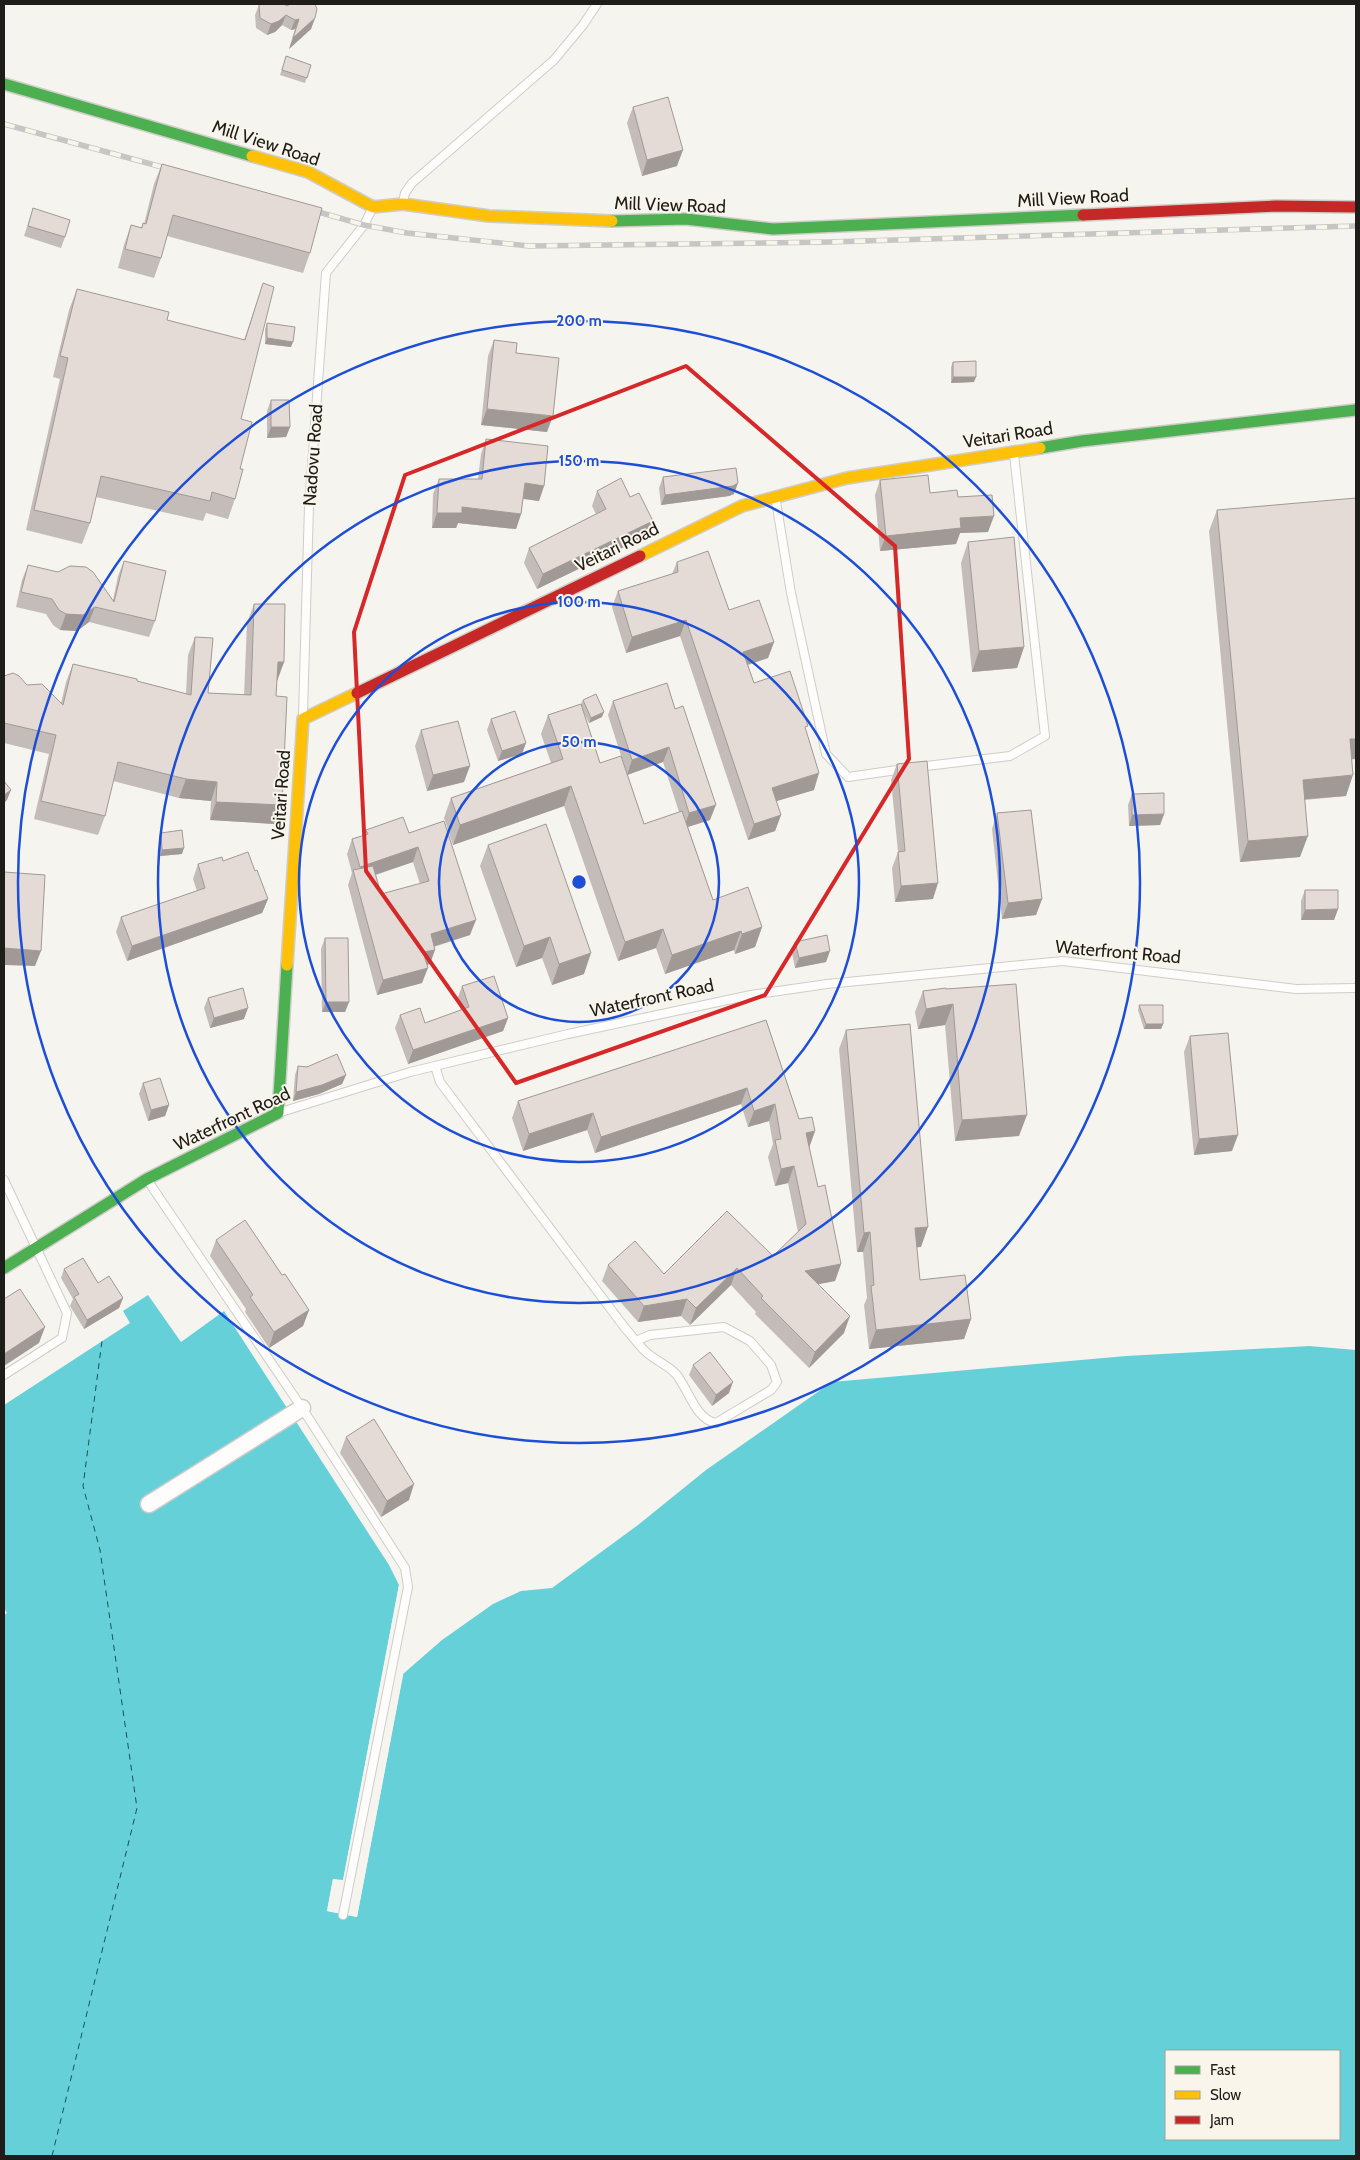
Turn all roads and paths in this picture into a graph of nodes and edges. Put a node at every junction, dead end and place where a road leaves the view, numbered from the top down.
1 (597, 4) edge
2 (4, 84) edge
3 (403, 204) junction
4 (372, 207) junction
5 (1356, 207) edge
6 (1356, 410) edge
7 (1014, 452) junction
8 (776, 497) junction
9 (303, 719) junction
10 (1356, 988) edge
11 (435, 1066) junction
12 (278, 1113) junction
13 (147, 1179) junction
14 (4, 1180) edge
15 (35, 1248) junction
16 (4, 1268) edge
17 (636, 1341) junction
18 (4, 1375) edge
19 (302, 1408) junction
20 (149, 1504) dead end
21 (343, 1915) dead end

1 - 3 lane
2 - 4 main road, Mill View Road
3 - 4 main road, Mill View Road
3 - 5 main road, Mill View Road
4 - 9 lane, Nadovu Road
6 - 7 main road, Veitari Road
7 - 8 main road, Veitari Road
7 - 8 lane
8 - 9 main road, Veitari Road
9 - 12 main road, Veitari Road
10 - 11 lane, Waterfront Road
11 - 12 lane, Waterfront Road
11 - 17 lane
12 - 13 main road, Waterfront Road
13 - 15 main road, Waterfront Road
13 - 19 lane
14 - 15 lane
15 - 16 main road, Waterfront Road
15 - 18 lane
17 - 17 lane
19 - 20 street
19 - 21 lane

